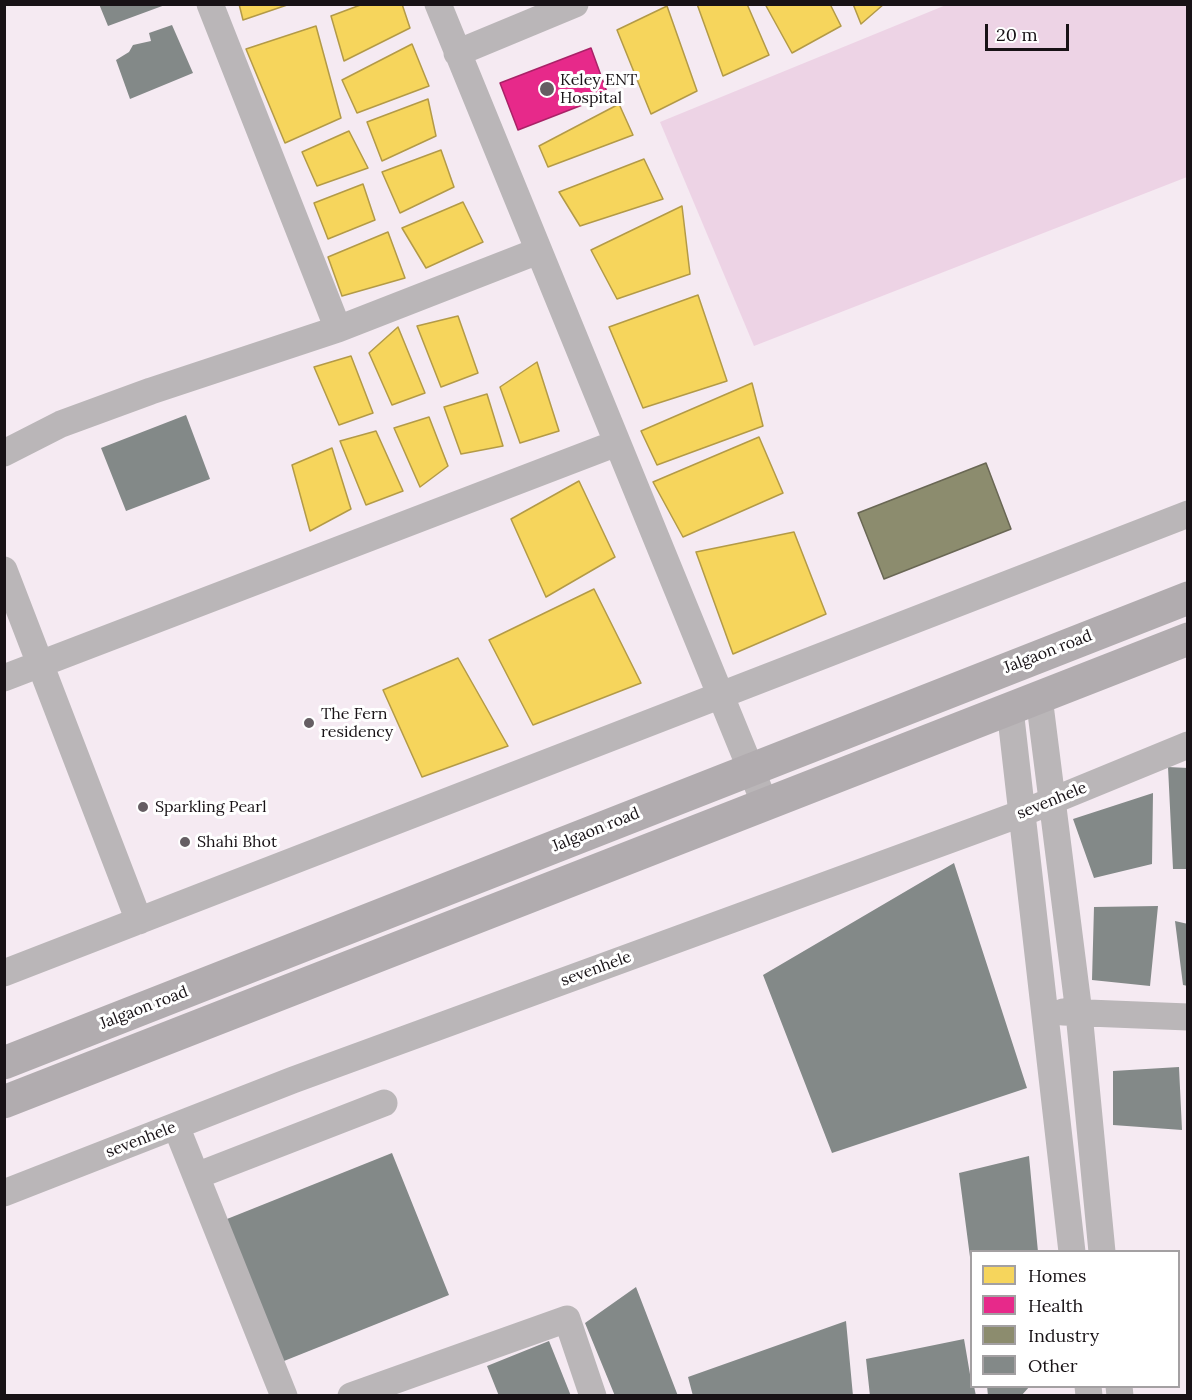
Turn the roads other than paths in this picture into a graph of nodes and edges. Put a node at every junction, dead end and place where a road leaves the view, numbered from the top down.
1 (210, 4) edge
2 (438, 4) edge
3 (575, 4) edge
4 (457, 53) junction
5 (538, 251) junction
6 (338, 329) junction
7 (617, 443) junction
8 (4, 453) edge
9 (1188, 513) edge
10 (4, 570) edge
11 (1188, 598) edge
12 (1188, 639) edge
13 (40, 664) junction
14 (4, 678) edge
15 (720, 695) junction
16 (1024, 703) junction
17 (1188, 745) edge
18 (751, 769) junction
19 (1053, 801) junction
20 (765, 804) junction
21 (1020, 814) junction
22 (139, 921) junction
23 (4, 974) edge
24 (1044, 1011) junction
25 (1079, 1013) junction
26 (1188, 1017) edge
27 (4, 1063) edge
28 (4, 1102) edge
29 (384, 1103) dead end
30 (176, 1126) junction
31 (196, 1176) junction
32 (4, 1193) edge
33 (1072, 1250) edge
34 (1102, 1250) edge
35 (284, 1395) edge
36 (351, 1395) edge
37 (593, 1395) edge

1 - 6 street
2 - 4 street
3 - 4 street
4 - 5 street
5 - 6 street
5 - 7 street
6 - 8 street
7 - 13 street
7 - 15 street
9 - 15 street
10 - 13 street
11 - 18 highway, Jalgaon road
12 - 16 highway
13 - 14 street
13 - 22 street
15 - 18 street
15 - 22 street
16 - 19 street
16 - 20 highway
16 - 21 street
17 - 19 street, sevenhele
18 - 20 street
18 - 27 highway, Jalgaon road
19 - 21 street, sevenhele
19 - 25 street
20 - 28 highway
21 - 24 street
21 - 30 street, sevenhele
22 - 23 street
24 - 25 street
24 - 33 street
25 - 26 street
25 - 34 street
29 - 31 street
30 - 31 street
30 - 32 street, sevenhele
31 - 35 street
36 - 37 street

